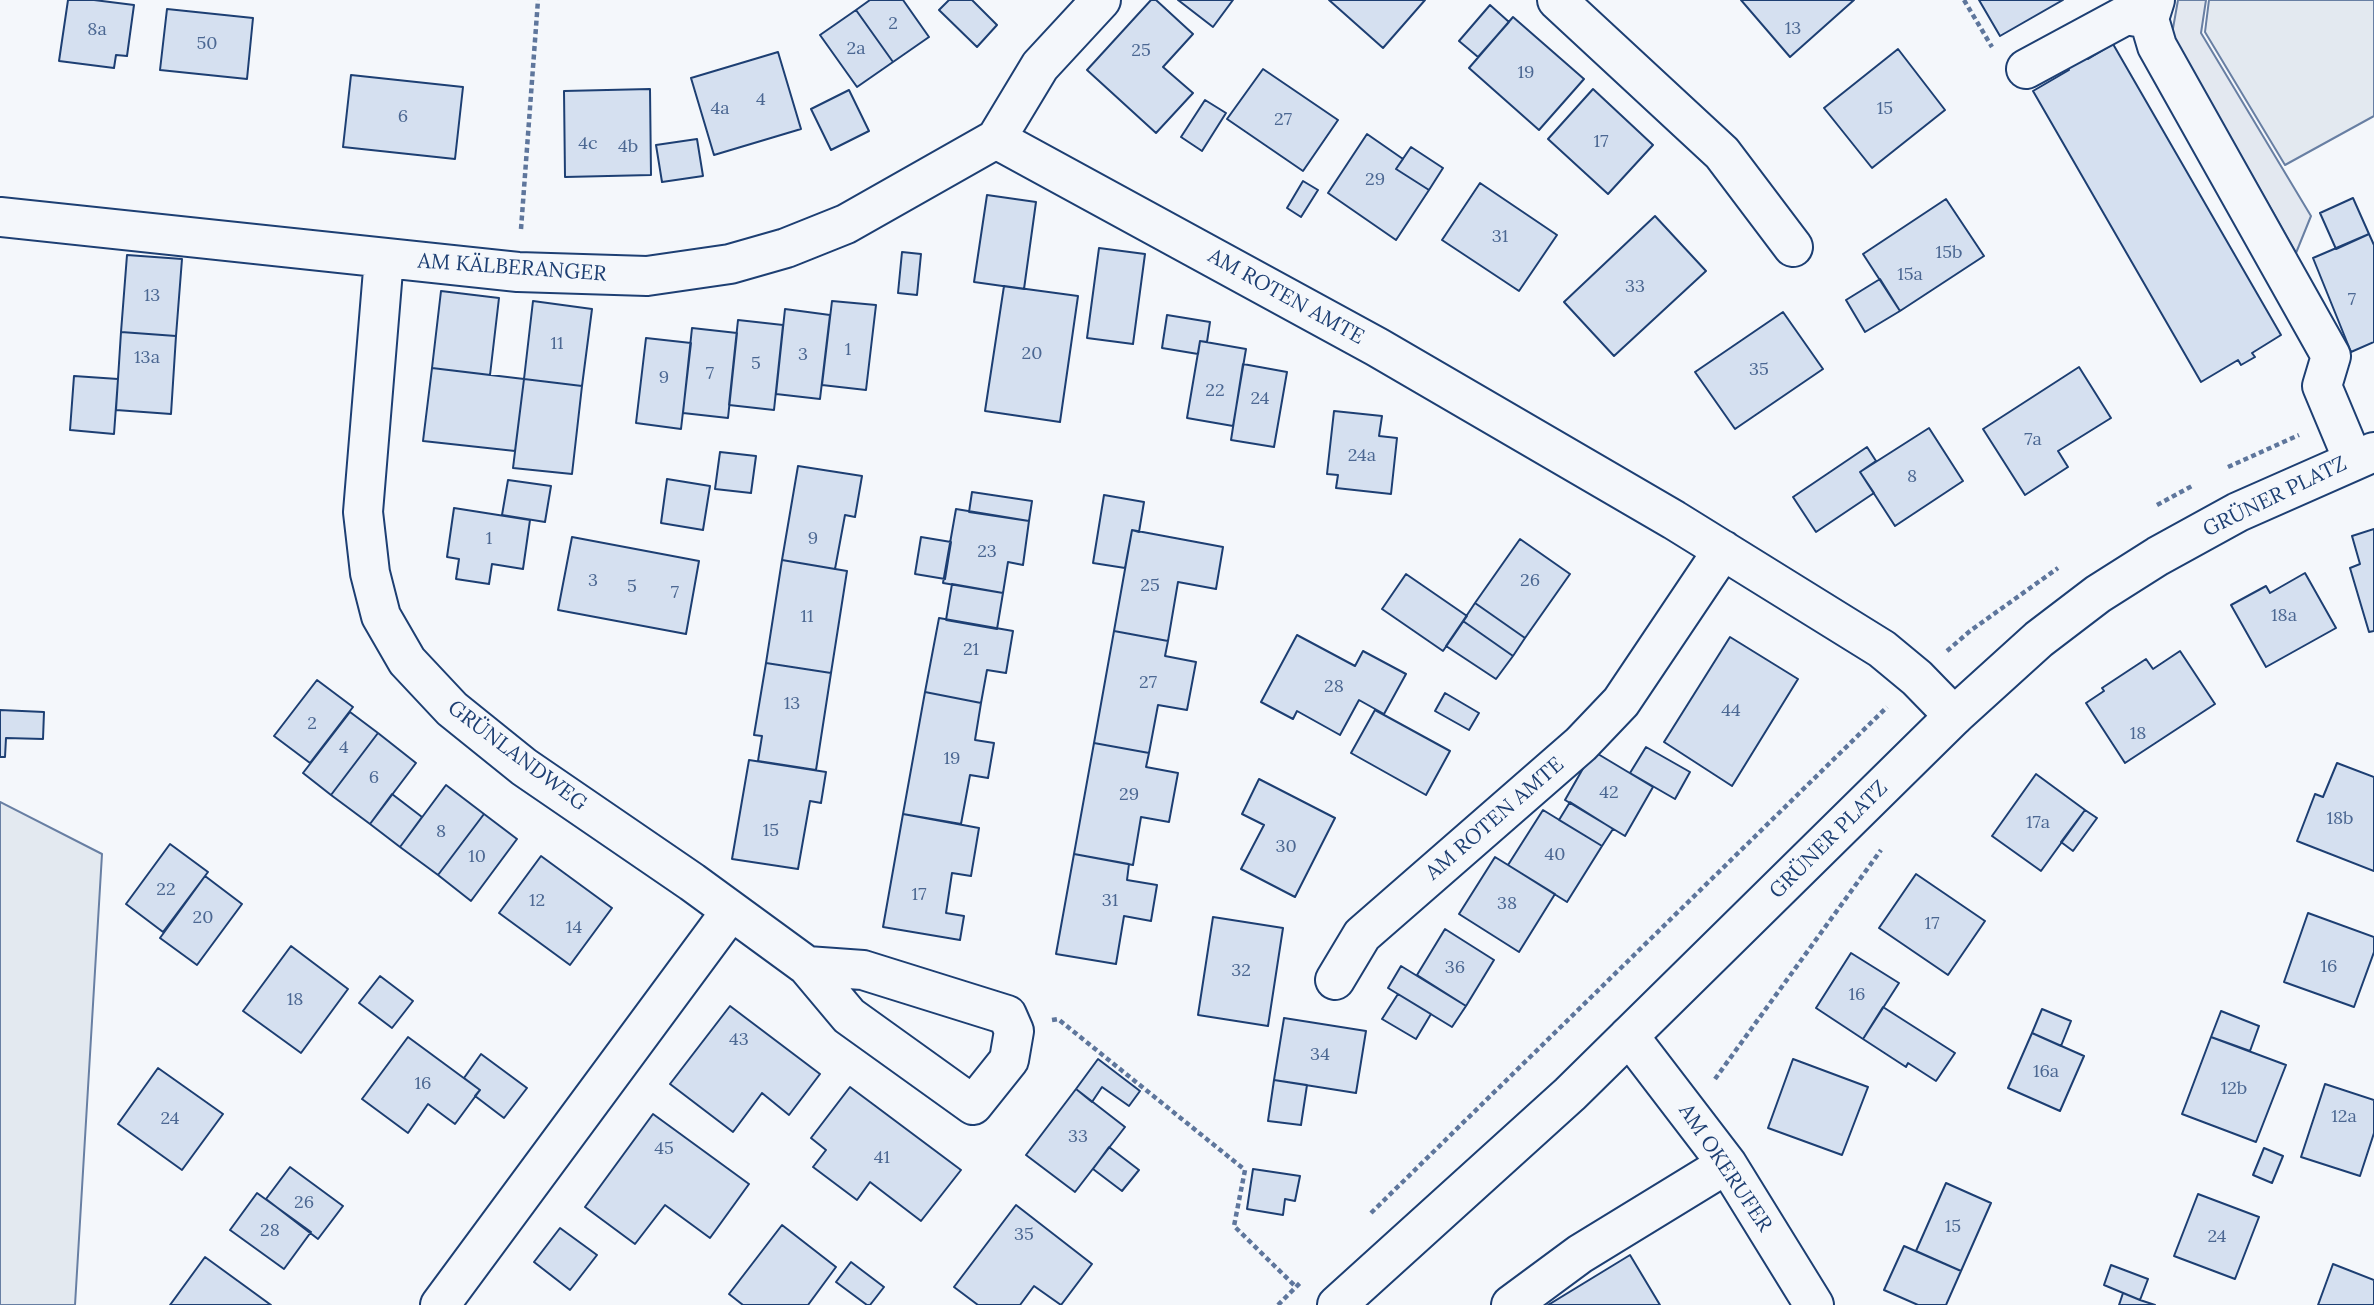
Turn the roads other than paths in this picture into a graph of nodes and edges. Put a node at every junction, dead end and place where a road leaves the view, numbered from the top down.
1 (1101, 0) edge
2 (1558, 0) edge
3 (2152, 9) edge
4 (2012, 64) road end
5 (996, 139) junction
6 (0, 217) edge
7 (1793, 247) dead end
8 (384, 258) junction
9 (2363, 456) edge
10 (1723, 550) junction
11 (1954, 716) junction
12 (731, 911) junction
13 (807, 966) junction
14 (1335, 980) dead end
15 (1629, 1036) junction
16 (1727, 1164) junction
17 (1321, 1300) edge
18 (439, 1305) edge
19 (1511, 1305) edge
20 (1814, 1305) edge

1 - 5 street
2 - 7 street
3 - 4 street
3 - 9 street
5 - 8 street, AM KÄLBERANGER
5 - 10 street, AM ROTEN AMTE
6 - 8 street, AM KÄLBERANGER
8 - 12 street, GRÜNLANDWEG
9 - 11 street, GRÜNER PLATZ
10 - 11 street, AM ROTEN AMTE
10 - 14 street, AM ROTEN AMTE
11 - 15 street, GRÜNER PLATZ
12 - 13 street, GRÜNLANDWEG
12 - 18 street
13 - 13 street, GRÜNLANDWEG
15 - 16 street, AM OKERUFER
15 - 17 street, GRÜNER PLATZ
16 - 19 street
16 - 20 street, AM OKERUFER

